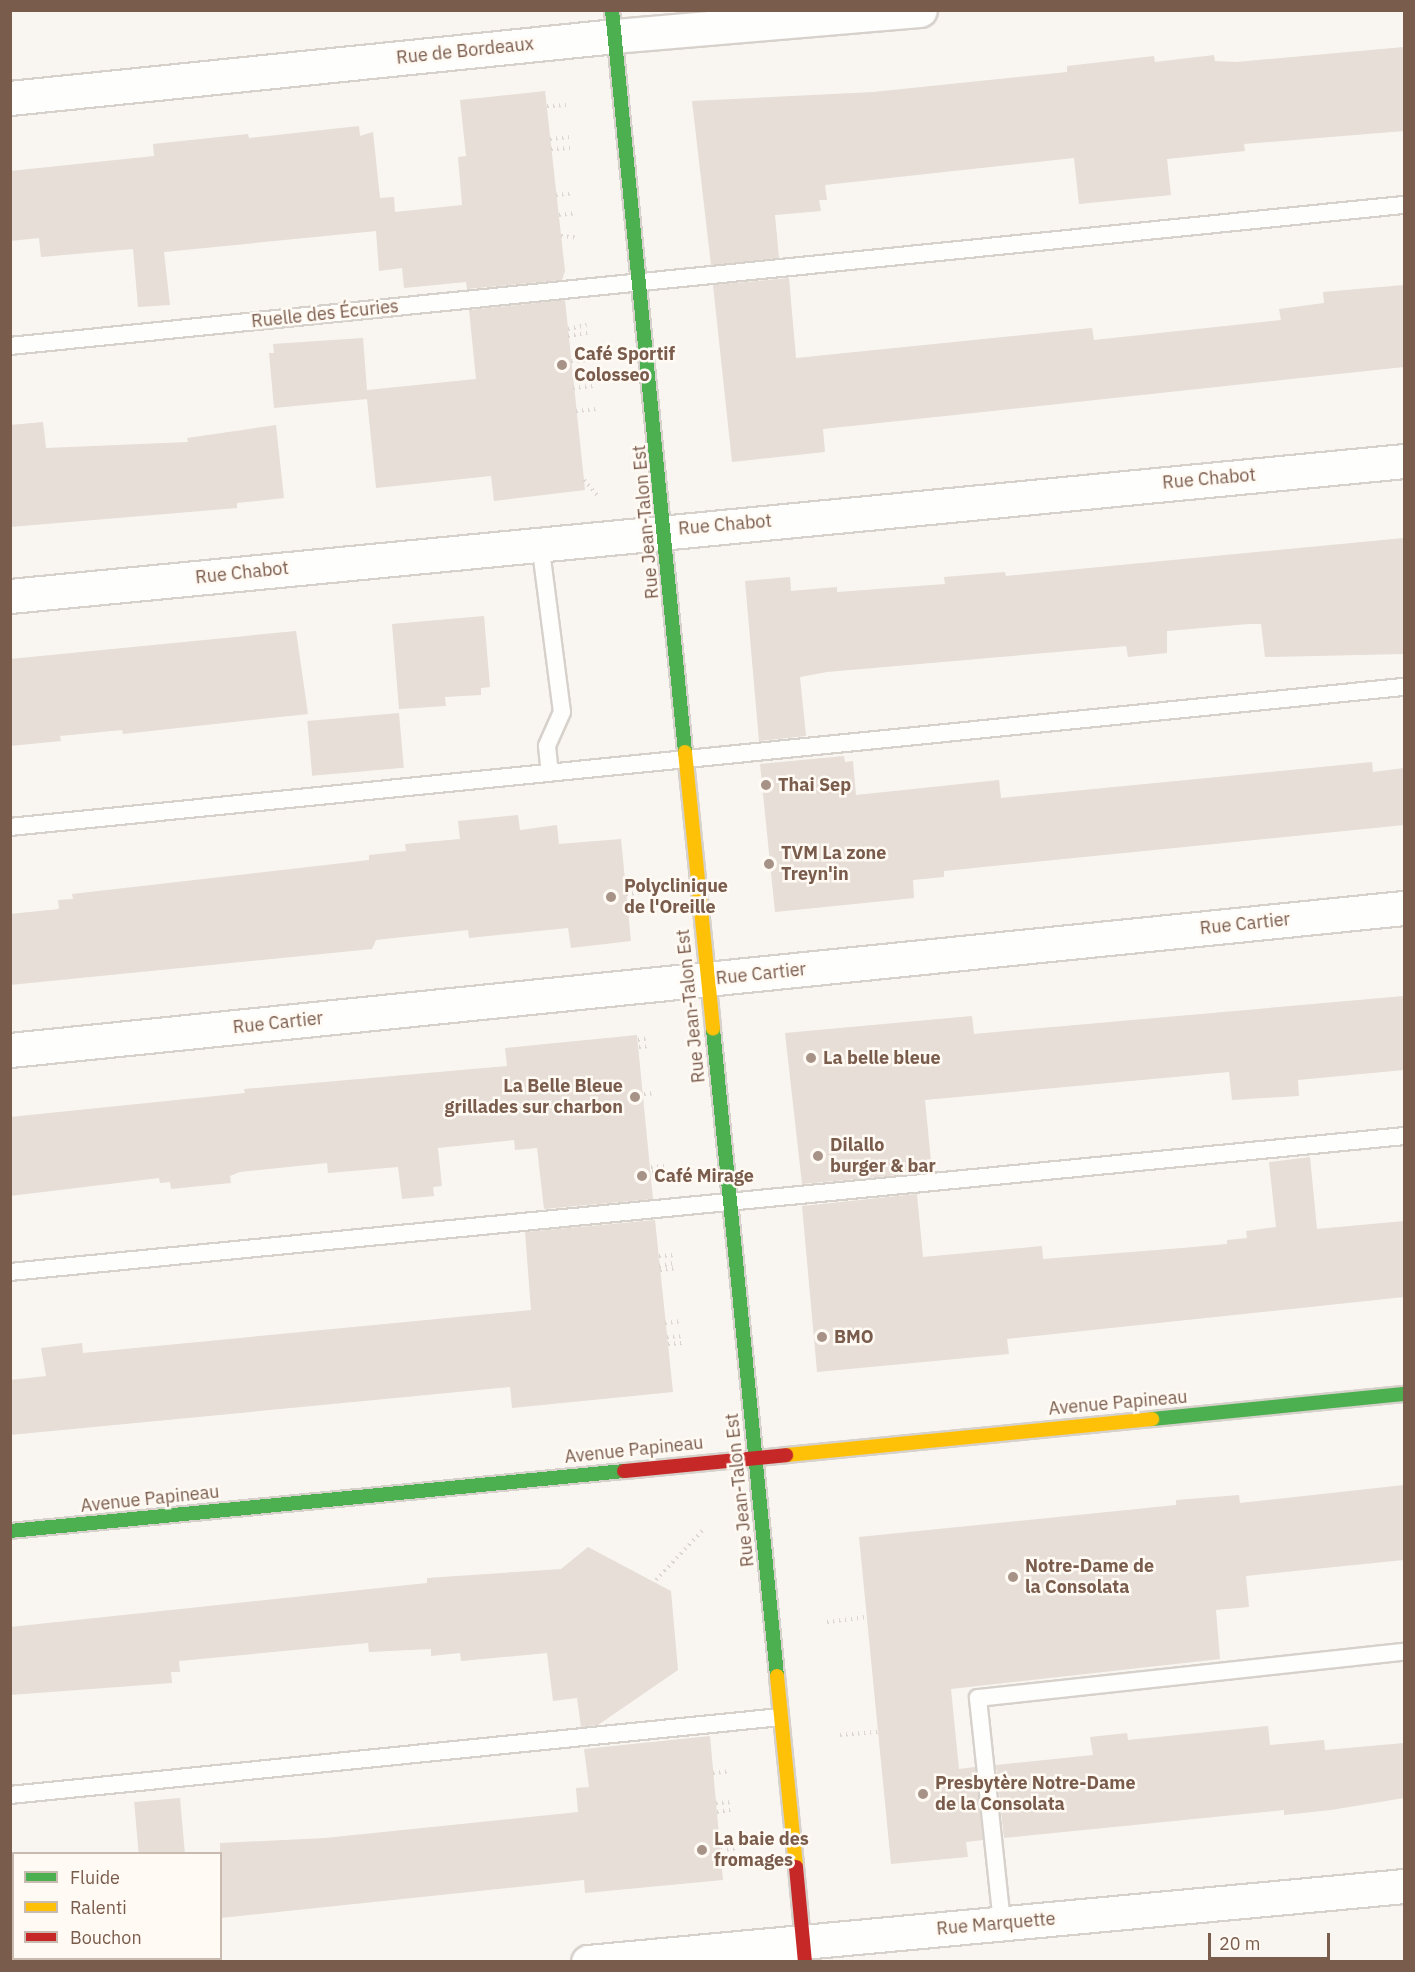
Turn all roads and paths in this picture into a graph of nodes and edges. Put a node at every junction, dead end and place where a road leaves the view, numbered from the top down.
1 (920, 10) edge
2 (613, 23) edge
3 (10, 98) edge
4 (566, 105) dead end
5 (547, 106) dead end
6 (570, 137) dead end
7 (550, 139) dead end
8 (570, 148) dead end
9 (551, 149) dead end
10 (574, 193) dead end
11 (556, 195) dead end
12 (1404, 205) edge
13 (576, 213) dead end
14 (559, 215) dead end
15 (561, 237) dead end
16 (579, 238) dead end
17 (567, 240) junction
18 (562, 243) dead end
19 (639, 279) junction
20 (587, 326) dead end
21 (568, 328) dead end
22 (588, 333) dead end
23 (568, 336) dead end
24 (10, 346) edge
25 (591, 360) dead end
26 (571, 361) dead end
27 (593, 386) dead end
28 (573, 388) dead end
29 (596, 409) dead end
30 (576, 411) dead end
31 (1404, 460) edge
32 (584, 480) dead end
33 (597, 495) dead end
34 (665, 531) junction
35 (540, 543) junction
36 (10, 596) edge
37 (1404, 687) edge
38 (685, 760) junction
39 (550, 773) junction
40 (10, 827) edge
41 (644, 892) dead end
42 (626, 894) dead end
43 (1404, 908) edge
44 (707, 979) junction
45 (649, 1038) dead end
46 (638, 1040) dead end
47 (650, 1046) dead end
48 (639, 1047) dead end
49 (10, 1050) edge
50 (655, 1093) dead end
51 (644, 1094) dead end
52 (1404, 1136) edge
53 (664, 1168) dead end
54 (651, 1170) dead end
55 (728, 1202) junction
56 (674, 1255) dead end
57 (659, 1256) dead end
58 (675, 1266) dead end
59 (660, 1268) dead end
60 (10, 1272) edge
61 (681, 1321) dead end
62 (666, 1323) dead end
63 (682, 1336) dead end
64 (667, 1337) dead end
65 (682, 1343) dead end
66 (668, 1344) dead end
67 (1404, 1394) edge
68 (755, 1455) junction
69 (703, 1530) dead end
70 (10, 1532) edge
71 (656, 1580) dead end
72 (867, 1617) dead end
73 (827, 1622) dead end
74 (1404, 1652) edge
75 (780, 1718) junction
76 (879, 1732) dead end
77 (840, 1736) dead end
78 (731, 1771) dead end
79 (713, 1773) dead end
80 (10, 1795) edge
81 (734, 1802) dead end
82 (716, 1803) dead end
83 (735, 1809) dead end
84 (717, 1812) dead end
85 (738, 1848) dead end
86 (721, 1850) dead end
87 (1404, 1886) edge
88 (1002, 1923) junction
89 (804, 1951) edge
90 (588, 1962) edge

1 - 2 street, Rue de Bordeaux
2 - 3 street, Rue de Bordeaux
2 - 19 main road, Rue Jean-Talon Est
4 - 5 path
6 - 7 path
8 - 9 path
10 - 11 path
12 - 19 lane, Ruelle des Écuries
13 - 14 path
15 - 17 path
16 - 17 path
17 - 18 path
19 - 24 lane, Ruelle des Écuries
19 - 34 main road, Rue Jean-Talon Est
20 - 21 path
22 - 23 path
25 - 26 path
27 - 28 path
29 - 30 path
31 - 34 street, Rue Chabot
32 - 33 path
34 - 35 street, Rue Chabot
34 - 38 main road, Rue Jean-Talon Est
35 - 36 street, Rue Chabot
35 - 39 lane
37 - 38 lane
38 - 39 lane
38 - 44 main road, Rue Jean-Talon Est
39 - 40 lane
41 - 42 path
43 - 44 street, Rue Cartier
44 - 49 street, Rue Cartier
44 - 55 main road, Rue Jean-Talon Est
45 - 46 path
47 - 48 path
50 - 51 path
52 - 55 lane
53 - 54 path
55 - 60 lane
55 - 68 main road, Rue Jean-Talon Est
56 - 57 path
58 - 59 path
61 - 62 path
63 - 64 path
65 - 66 path
67 - 68 main road, Avenue Papineau
68 - 70 main road, Avenue Papineau
68 - 75 main road, Rue Jean-Talon Est
69 - 71 path
72 - 73 path
74 - 88 lane
75 - 80 lane
75 - 89 main road, Rue Jean-Talon Est
76 - 77 path
78 - 79 path
81 - 82 path
83 - 84 path
85 - 86 path
87 - 88 street, Rue Marquette
88 - 89 street, Rue Marquette
89 - 90 street, Rue Marquette

